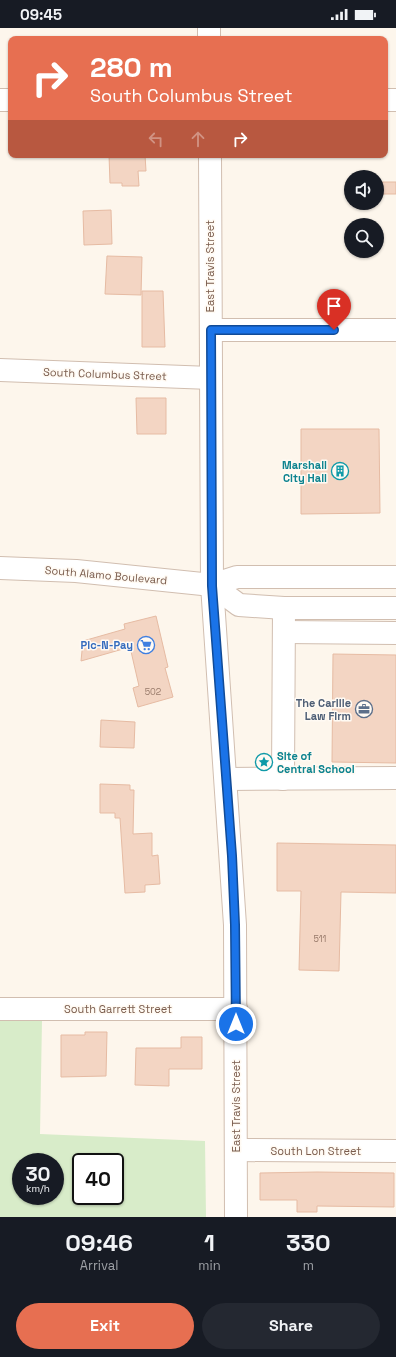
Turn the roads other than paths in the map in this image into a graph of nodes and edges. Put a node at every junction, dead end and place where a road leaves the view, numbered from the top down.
1 (210, 158) edge
2 (211, 330) junction
3 (396, 330) edge
4 (0, 370) edge
5 (211, 378) junction
6 (0, 568) edge
7 (396, 577) edge
8 (212, 586) junction
9 (284, 608) junction
10 (396, 608) edge
11 (284, 632) junction
12 (396, 633) edge
13 (396, 778) edge
14 (226, 779) junction
15 (283, 779) junction
16 (0, 1009) edge
17 (236, 1009) junction
18 (236, 1150) junction
19 (396, 1151) edge
20 (236, 1217) edge

1 - 2 street, East Travis Street
2 - 3 street
2 - 5 street, East Travis Street
4 - 5 street, South Columbus Street
5 - 8 street, East Travis Street
6 - 8 street, South Alamo Boulevard
7 - 8 street, South Alamo Boulevard
8 - 9 street, South Alamo Boulevard
8 - 14 street, East Travis Street
9 - 10 street, South Alamo Boulevard
9 - 11 street
11 - 12 street
11 - 15 street
13 - 15 street
14 - 15 street
14 - 17 street, East Travis Street
16 - 17 street, South Garrett Street
17 - 18 street, East Travis Street
18 - 19 street, South Lon Street
18 - 20 street, East Travis Street

